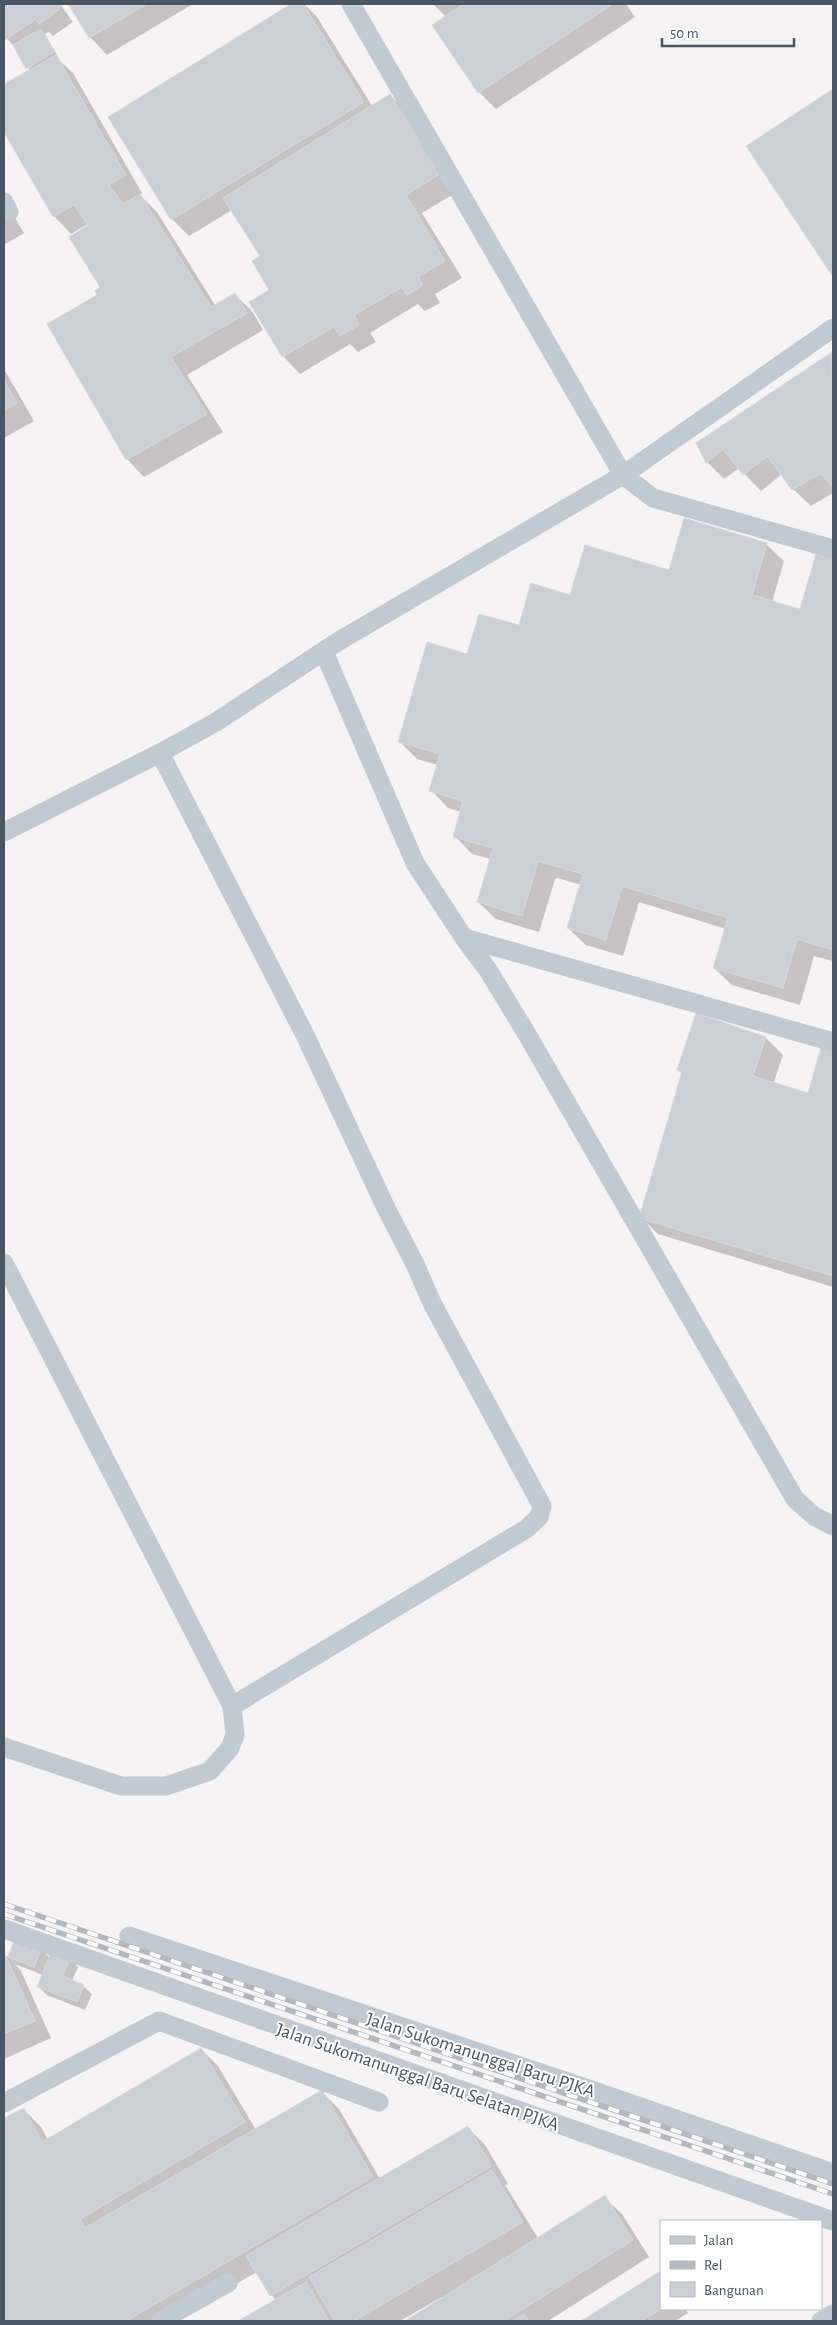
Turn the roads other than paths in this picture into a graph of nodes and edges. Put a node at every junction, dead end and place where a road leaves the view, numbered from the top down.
1 (351, 4) edge
2 (833, 328) edge
3 (623, 476) junction
4 (833, 549) edge
5 (324, 652) junction
6 (160, 753) junction
7 (4, 832) edge
8 (464, 938) junction
9 (833, 1042) edge
10 (4, 1263) edge
11 (833, 1526) edge
12 (232, 1706) junction
13 (4, 1747) edge
14 (4, 1929) edge
15 (128, 1936) dead end
16 (379, 2102) dead end
17 (4, 2103) edge
18 (833, 2173) edge
19 (833, 2221) edge
20 (228, 2283) dead end
21 (833, 2314) edge
22 (160, 2321) edge
23 (821, 2321) edge

1 - 3 street
2 - 3 street
3 - 4 street
3 - 5 street
5 - 6 street
5 - 8 street
6 - 7 street
6 - 12 street
8 - 9 street
8 - 11 street
10 - 12 street
12 - 13 street
14 - 19 street, Jalan Sukomanunggal Baru Selatan PJKA
15 - 18 street, Jalan Sukomanunggal Baru PJKA
16 - 17 street
20 - 22 street
21 - 23 street

